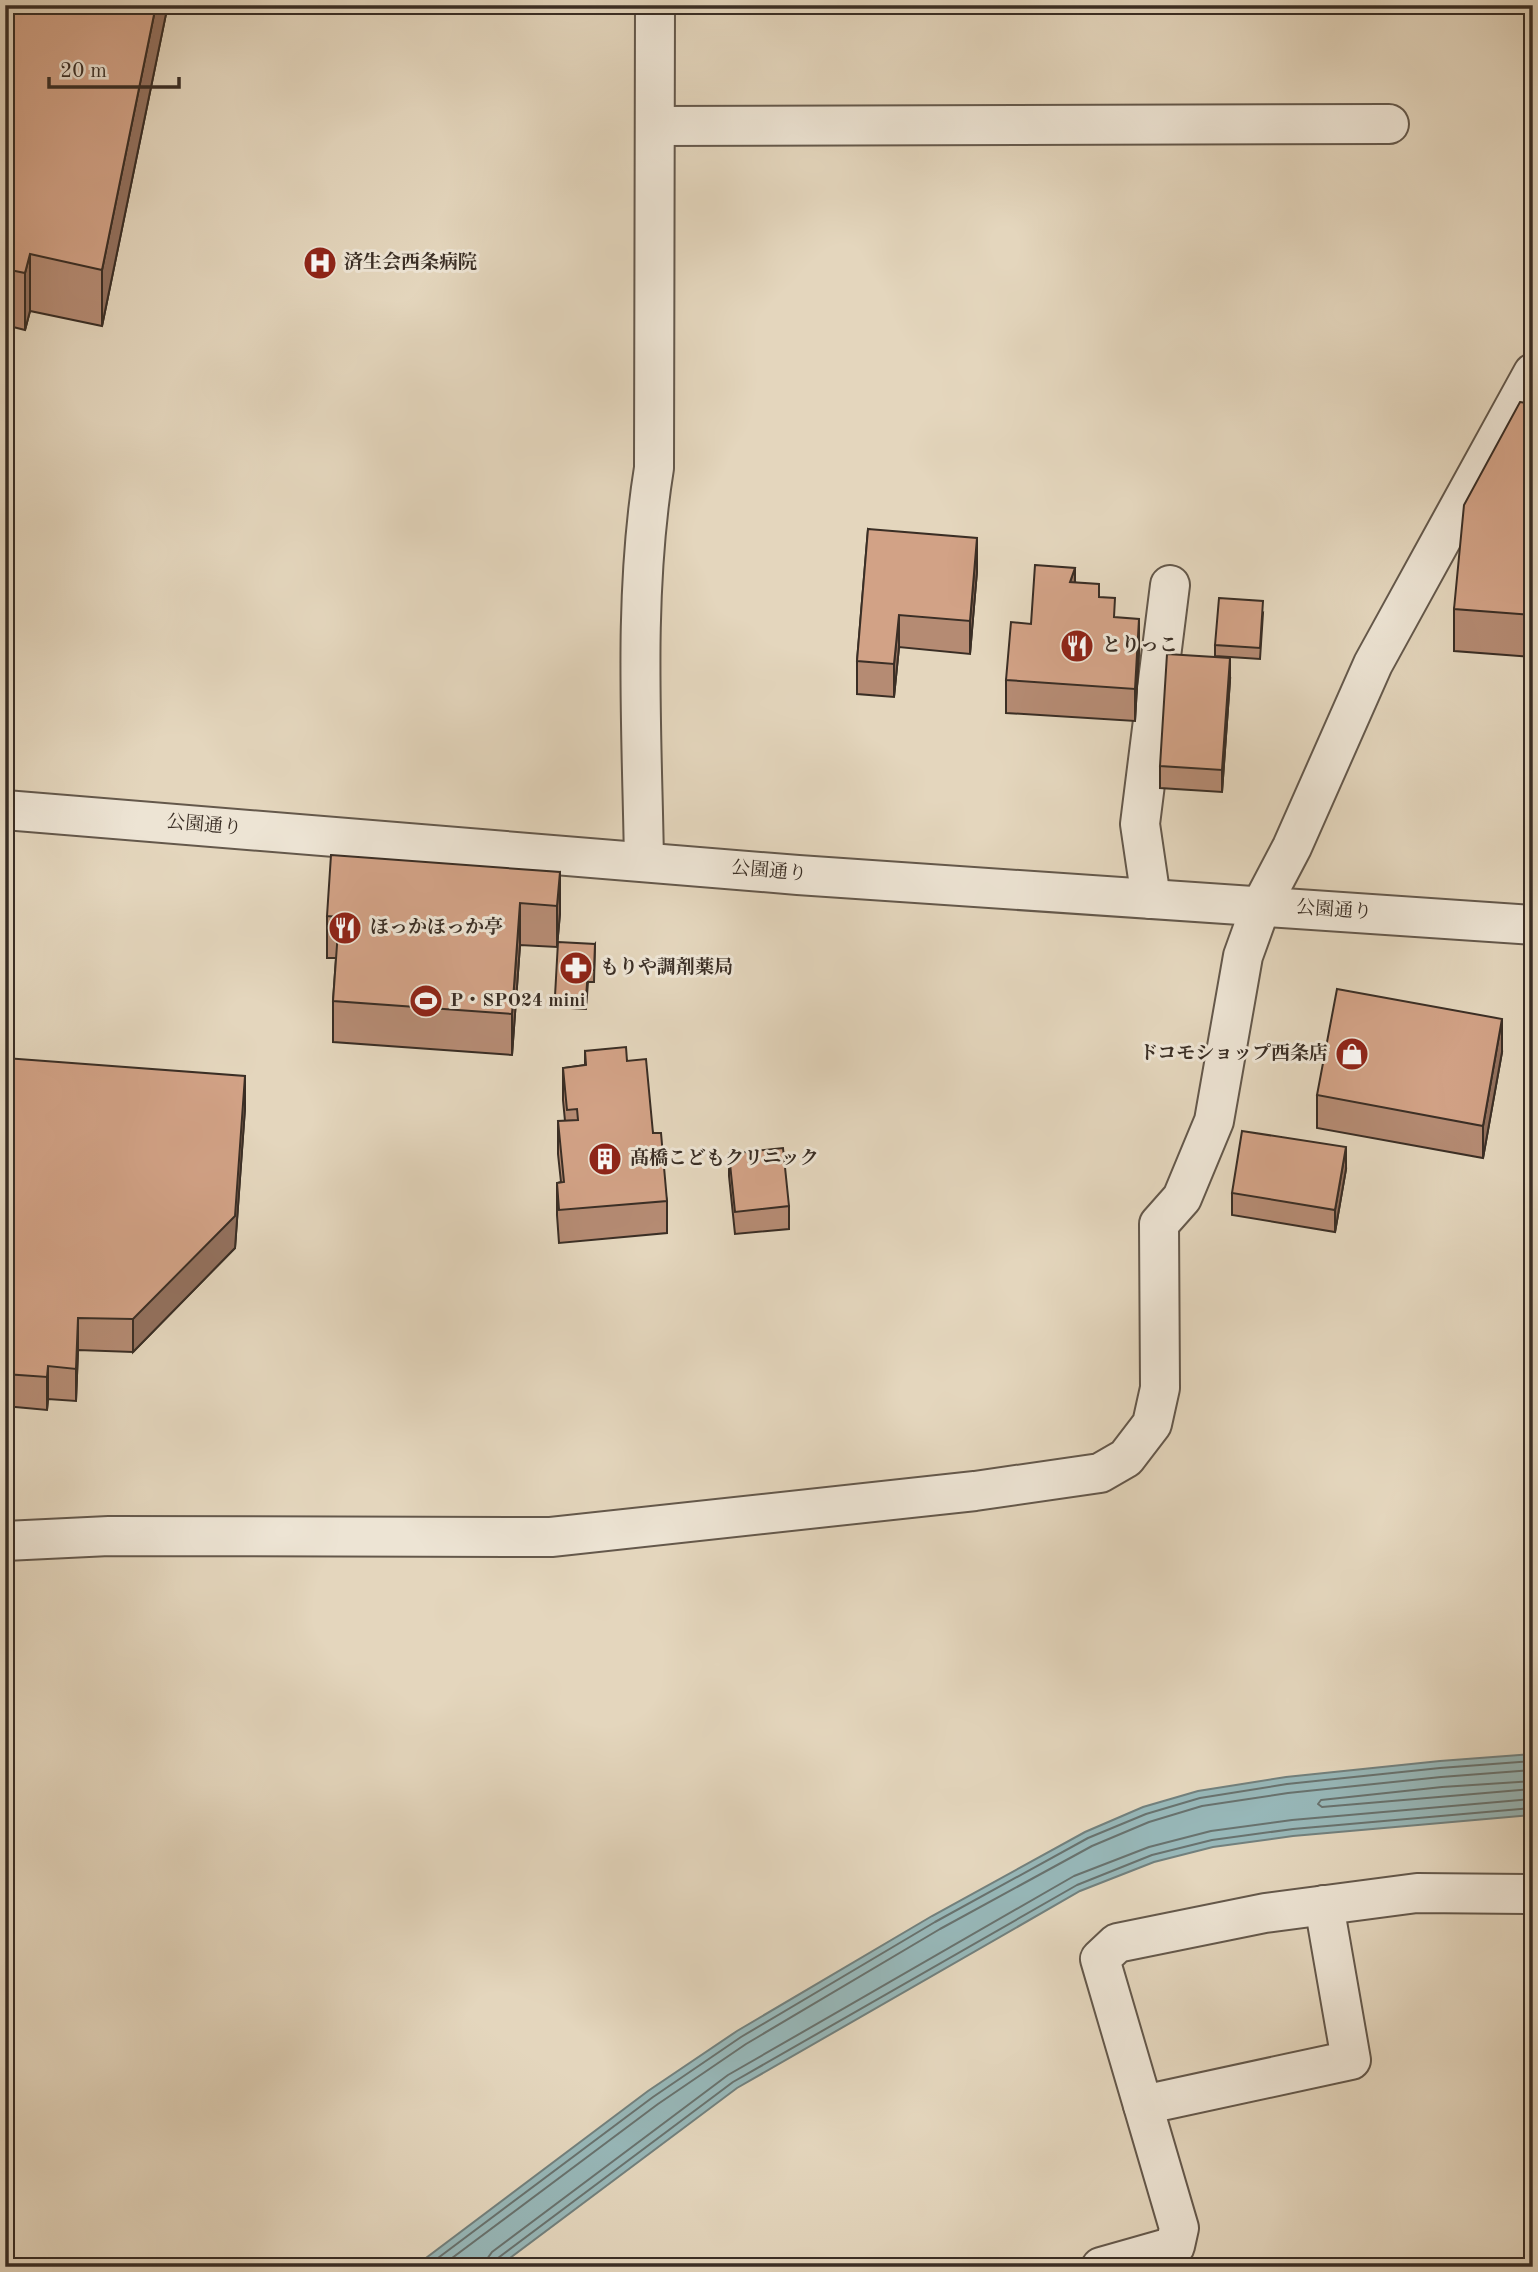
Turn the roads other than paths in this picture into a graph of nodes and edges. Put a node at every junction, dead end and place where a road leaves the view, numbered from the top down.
1 (655, 5) edge
2 (1389, 124) dead end
3 (655, 126) junction
4 (1533, 373) edge
5 (1170, 585) dead end
6 (5, 810) edge
7 (643, 862) junction
8 (1151, 899) junction
9 (1261, 906) junction
10 (1533, 925) edge
11 (5, 1541) edge
12 (1533, 1894) edge
13 (1324, 1905) junction
14 (1143, 2105) junction
15 (1179, 2228) junction
16 (1101, 2267) edge
17 (1192, 2267) edge

1 - 3 street
2 - 3 street
3 - 7 street
4 - 9 street
5 - 8 street
6 - 7 street, 公園通り
7 - 8 street, 公園通り
8 - 9 street, 公園通り
9 - 10 street, 公園通り
9 - 11 street
12 - 13 street
13 - 14 street
13 - 14 street
14 - 15 street
15 - 16 street
15 - 17 street

